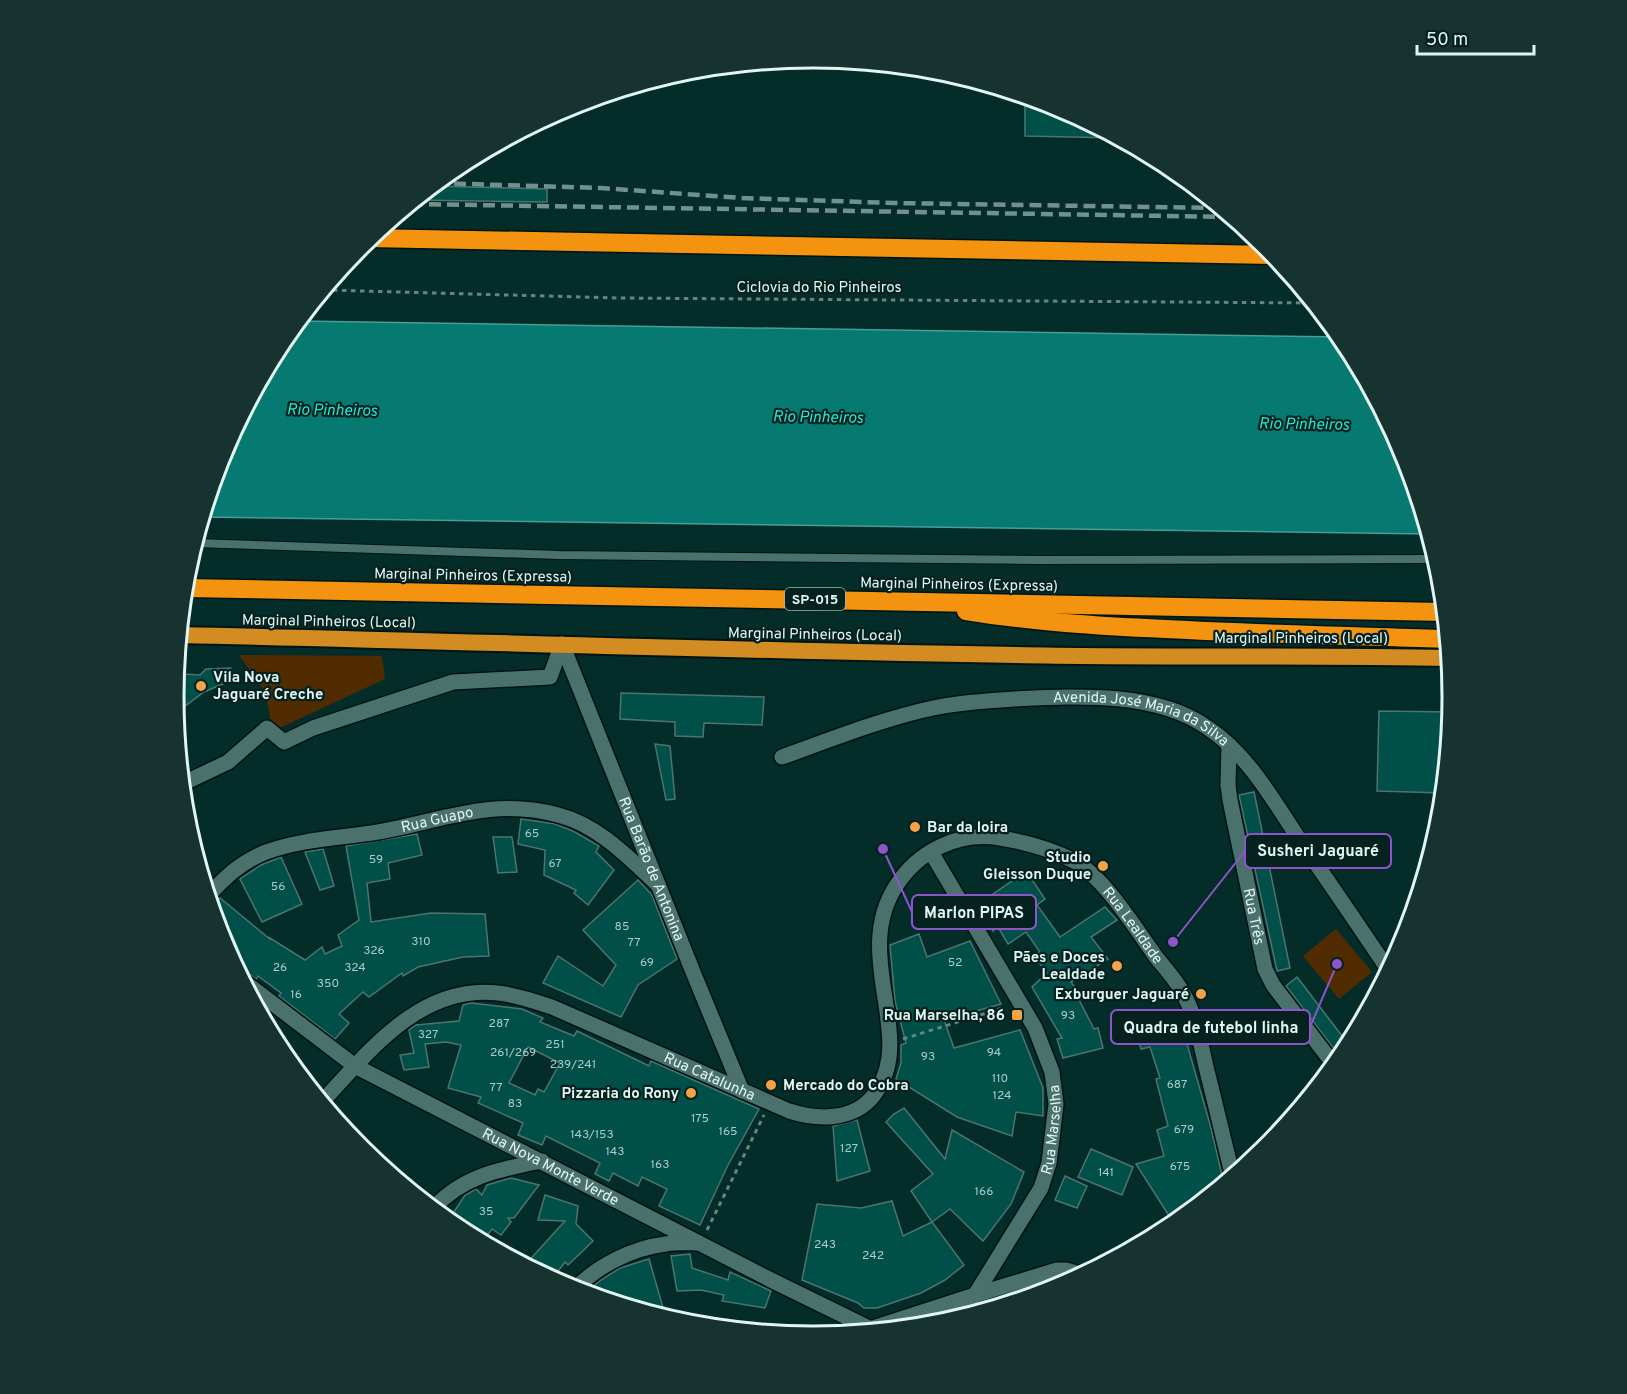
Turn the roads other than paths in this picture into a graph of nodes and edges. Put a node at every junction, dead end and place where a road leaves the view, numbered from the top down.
1 (383, 238) edge
2 (1262, 255) edge
3 (203, 543) edge
4 (1428, 559) edge
5 (194, 588) edge
6 (899, 601) junction
7 (1437, 612) edge
8 (187, 635) edge
9 (1440, 639) edge
10 (562, 644) junction
11 (1442, 658) edge
12 (1229, 745) junction
13 (782, 757) dead end
14 (189, 780) edge
15 (931, 852) junction
16 (658, 885) junction
17 (214, 889) edge
18 (1384, 963) edge
19 (258, 992) edge
20 (1329, 1058) edge
21 (355, 1066) junction
22 (742, 1091) junction
23 (327, 1096) edge
24 (542, 1161) junction
25 (1231, 1168) edge
26 (439, 1202) edge
27 (701, 1244) junction
28 (1071, 1271) edge
29 (583, 1283) edge
30 (975, 1295) junction
31 (894, 1321) edge
32 (853, 1325) edge

1 - 2 highway
3 - 4 lane
5 - 6 highway, Marginal Pinheiros (Expressa) / SP-015
6 - 7 highway, Marginal Pinheiros (Expressa) / SP-015
6 - 9 highway
8 - 10 highway, Marginal Pinheiros (Local)
10 - 11 highway, Marginal Pinheiros (Local)
10 - 14 street
10 - 16 street, Rua Barão de Antonina
12 - 13 street, Avenida José Maria da Silva
12 - 18 street, Avenida José Maria da Silva
12 - 20 street, Rua Três
15 - 22 street, Rua Catalunha
15 - 25 street, Rua Lealdade
15 - 30 street, Rua Marselha
16 - 17 street, Rua Guapo
16 - 22 street, Rua Barão de Antonina
19 - 21 street, Rua Nova Monte Verde
21 - 22 street, Rua Catalunha
21 - 23 street, Rua Catalunha
21 - 24 street, Rua Nova Monte Verde
24 - 26 street
24 - 27 street, Rua Nova Monte Verde
27 - 29 street
27 - 32 street, Rua Nova Monte Verde
28 - 30 street
30 - 31 street

